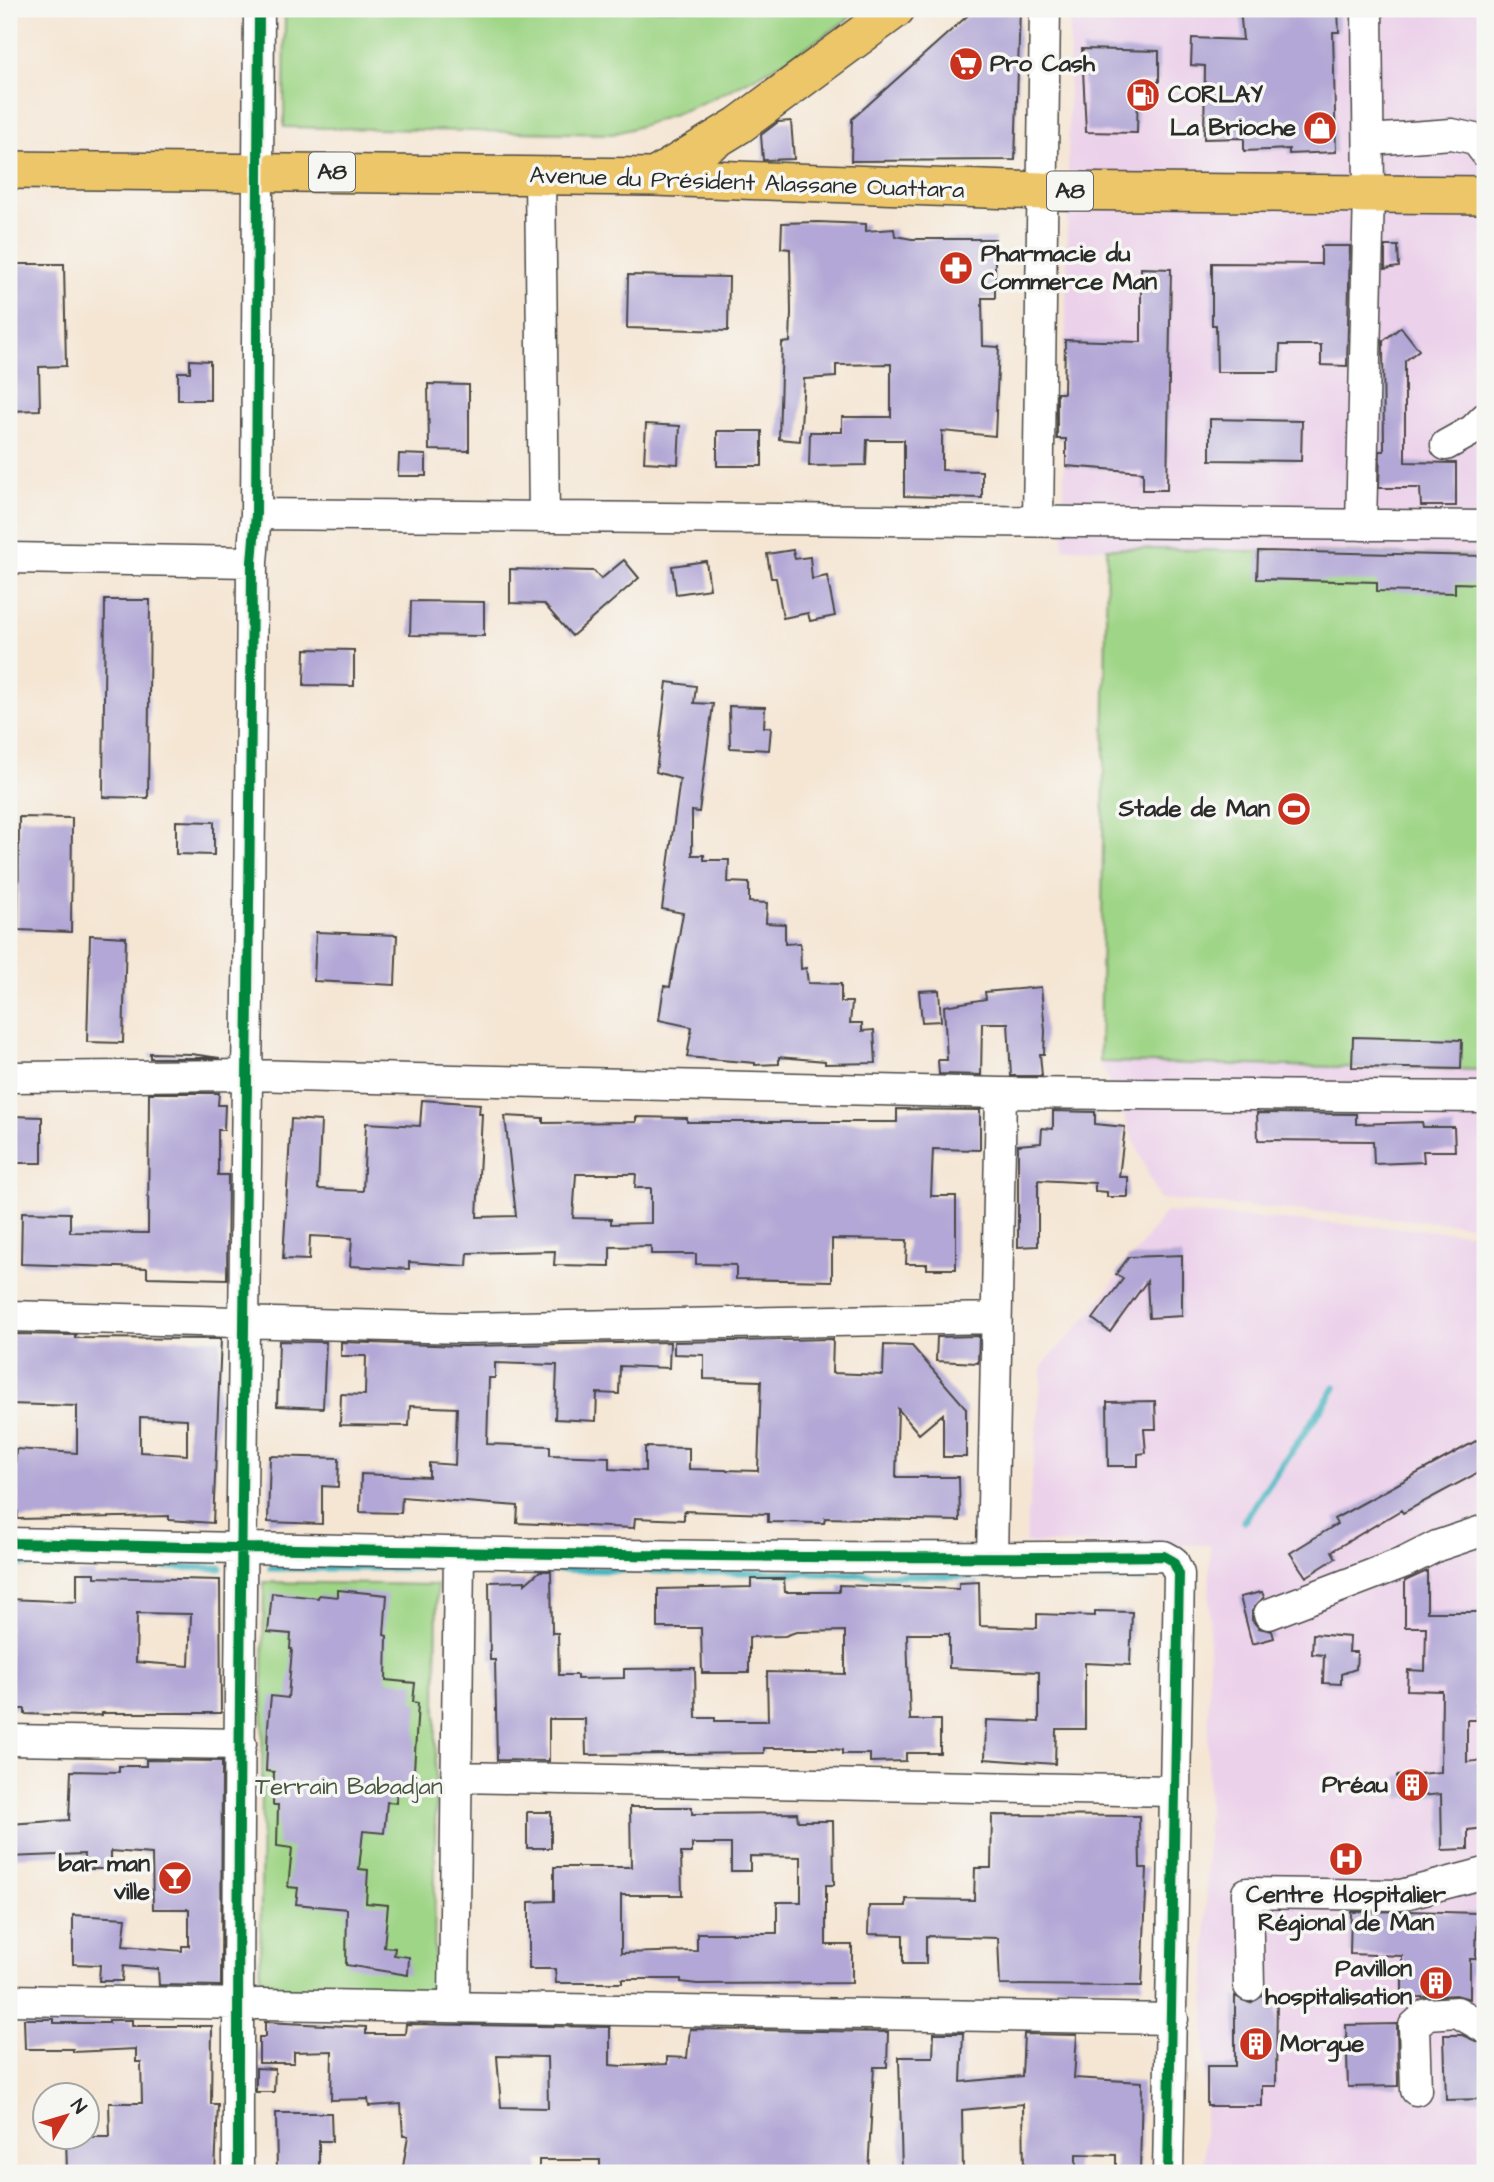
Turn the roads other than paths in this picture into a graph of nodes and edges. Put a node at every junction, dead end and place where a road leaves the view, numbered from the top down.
1 (259, 9) edge
2 (896, 9) edge
3 (1045, 9) edge
4 (1367, 9) edge
5 (1370, 139) junction
6 (1485, 152) edge
7 (9, 170) edge
8 (258, 170) junction
9 (540, 177) junction
10 (654, 177) junction
11 (1043, 191) junction
12 (1369, 191) junction
13 (1485, 195) edge
14 (1485, 418) edge
15 (1446, 444) dead end
16 (256, 514) junction
17 (544, 517) junction
18 (1038, 521) junction
19 (1361, 525) junction
20 (1485, 526) edge
21 (9, 558) edge
22 (252, 562) junction
23 (249, 1075) junction
24 (9, 1077) edge
25 (1001, 1093) junction
26 (1485, 1097) edge
27 (9, 1316) edge
28 (996, 1318) junction
29 (243, 1322) junction
30 (1485, 1530) edge
31 (9, 1543) edge
32 (243, 1548) junction
33 (458, 1553) junction
34 (992, 1558) junction
35 (1269, 1614) dead end
36 (9, 1740) edge
37 (241, 1744) junction
38 (457, 1777) junction
39 (1173, 1791) junction
40 (1485, 1873) edge
41 (1249, 1986) dead end
42 (9, 2000) edge
43 (237, 2003) junction
44 (454, 2006) junction
45 (1173, 2020) junction
46 (1485, 2028) edge
47 (1416, 2090) dead end
48 (238, 2173) edge
49 (1168, 2173) edge

1 - 8 street
2 - 10 main road
3 - 11 street
4 - 5 street
5 - 6 street
5 - 12 street
7 - 8 main road, Avenue du Président Alassane Ouattara / A8
8 - 9 main road, Avenue du Président Alassane Ouattara / A8
8 - 16 street
9 - 10 main road, Avenue du Président Alassane Ouattara / A8
9 - 17 street
10 - 11 main road, Avenue du Président Alassane Ouattara / A8
11 - 12 main road, Avenue du Président Alassane Ouattara / A8
11 - 18 street
12 - 13 main road, Avenue du Président Alassane Ouattara / A8
12 - 19 street
14 - 15 street
16 - 17 street
16 - 22 street
17 - 18 street
18 - 19 street
19 - 20 street
21 - 22 street
22 - 23 street
23 - 24 street
23 - 25 street
23 - 29 street
25 - 26 street
25 - 28 street
27 - 29 street
28 - 29 street
28 - 34 street
29 - 32 street
30 - 35 street
31 - 32 street
32 - 33 street
32 - 37 street
33 - 34 street
33 - 38 street
34 - 39 street
36 - 37 street
37 - 43 street
38 - 39 street
38 - 44 street
39 - 45 street
40 - 41 street
42 - 43 street
43 - 44 street
43 - 48 street
44 - 45 street
45 - 49 street
46 - 47 street

